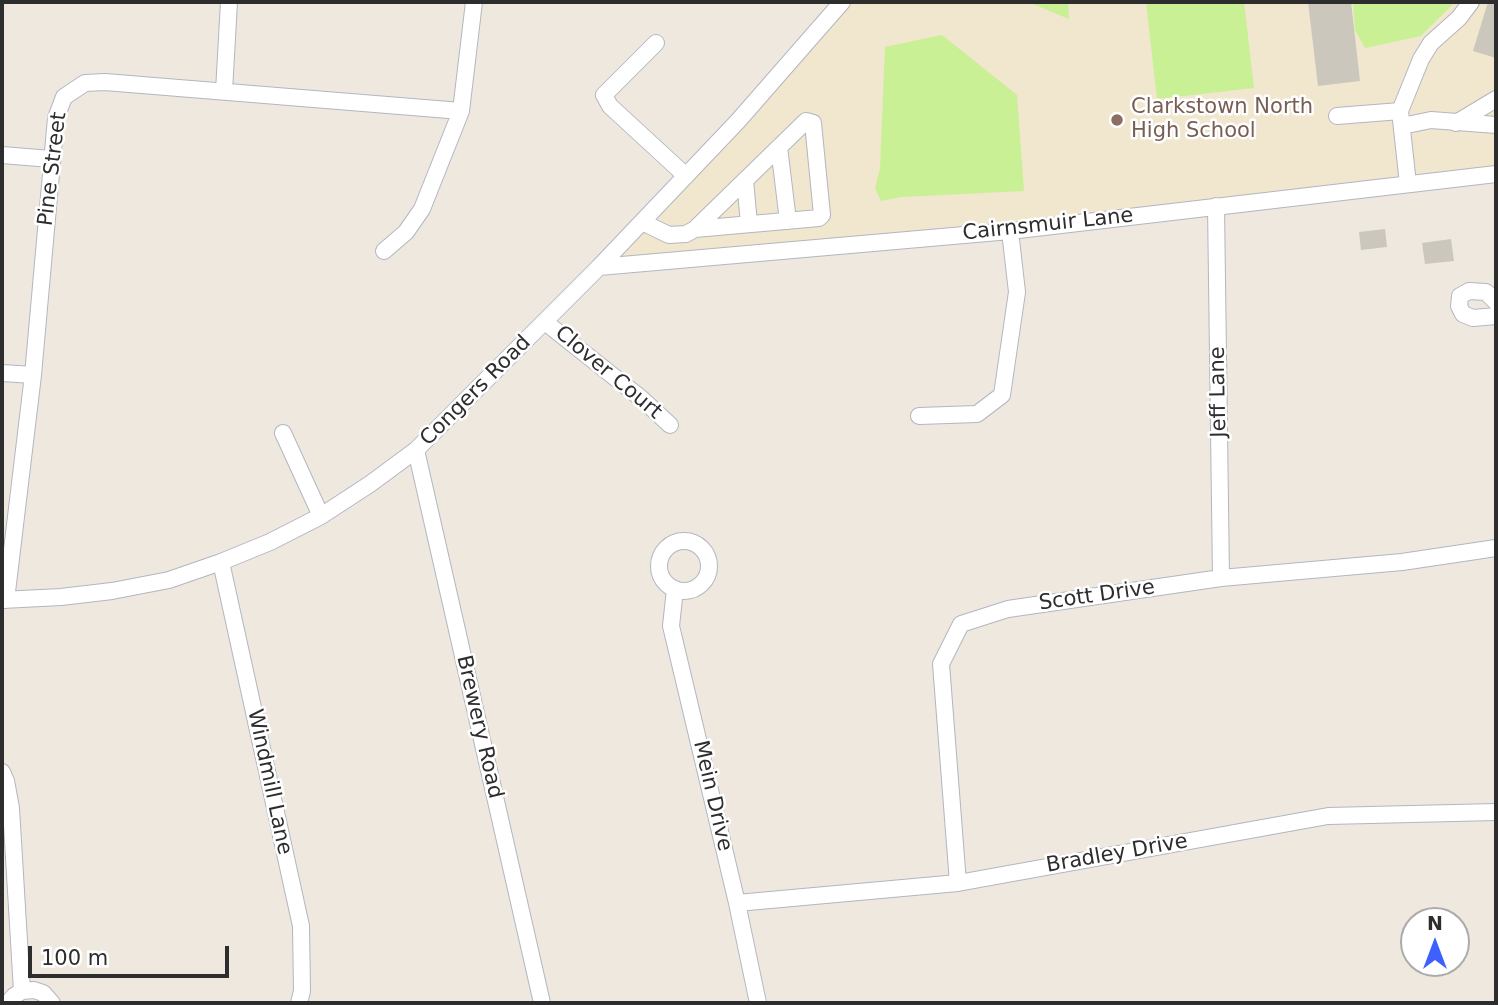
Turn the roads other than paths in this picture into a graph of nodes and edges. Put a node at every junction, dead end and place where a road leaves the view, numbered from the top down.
1 (229, 2) edge
2 (474, 2) edge
3 (842, 2) edge
4 (1471, 2) edge
5 (656, 43) dead end
6 (224, 91) junction
7 (1496, 99) edge
8 (461, 111) junction
9 (1337, 116) dead end
10 (1401, 118) junction
11 (1456, 123) junction
12 (1496, 125) edge
13 (779, 147) junction
14 (2, 155) edge
15 (51, 159) junction
16 (1496, 174) edge
17 (686, 176) junction
18 (745, 180) junction
19 (1408, 184) junction
20 (1216, 206) junction
21 (788, 221) junction
22 (642, 222) junction
23 (749, 224) junction
24 (695, 229) junction
25 (1010, 231) junction
26 (384, 251) dead end
27 (599, 267) junction
28 (1496, 302) edge
29 (1496, 316) edge
30 (545, 321) junction
31 (2, 373) edge
32 (33, 375) junction
33 (919, 415) dead end
34 (670, 425) dead end
35 (283, 433) dead end
36 (416, 450) junction
37 (321, 516) junction
38 (1496, 548) edge
39 (221, 562) junction
40 (1221, 578) junction
41 (675, 589) dead end
42 (3, 600) edge
43 (2, 772) edge
44 (1496, 812) edge
45 (958, 883) junction
46 (737, 903) junction
47 (22, 991) junction
48 (8, 1003) edge
49 (52, 1003) edge
50 (299, 1003) edge
51 (542, 1003) edge
52 (758, 1003) edge

1 - 6 street
2 - 8 street
3 - 17 street, Congers Road
4 - 10 street
5 - 17 street
6 - 8 street, Pine Street
6 - 15 street, Pine Street
7 - 11 street
8 - 26 street
9 - 10 street
10 - 11 street
10 - 19 street
11 - 12 street
13 - 18 street
13 - 21 street
13 - 21 street
14 - 15 street
15 - 32 street, Pine Street
16 - 19 street, Cairnsmuir Lane
17 - 22 street, Congers Road
18 - 23 street
18 - 24 street
19 - 20 street, Cairnsmuir Lane
20 - 25 street, Cairnsmuir Lane
20 - 40 street, Jeff Lane
21 - 23 street
22 - 24 street
22 - 27 street, Congers Road
23 - 24 street
25 - 27 street, Cairnsmuir Lane
25 - 33 street
27 - 30 street, Congers Road
28 - 29 street
30 - 34 street, Clover Court
30 - 36 street, Congers Road
31 - 32 street
32 - 42 street, Pine Street
35 - 37 street
36 - 37 street, Congers Road
36 - 51 street, Brewery Road
37 - 39 street, Congers Road
38 - 40 street, Scott Drive
39 - 42 street, Congers Road
39 - 50 street, Windmill Lane
40 - 45 street, Scott Drive
41 - 46 street, Mein Drive
43 - 47 street
44 - 45 street, Bradley Drive
45 - 46 street, Bradley Drive
46 - 52 street, Mein Drive
47 - 48 street
47 - 49 street

